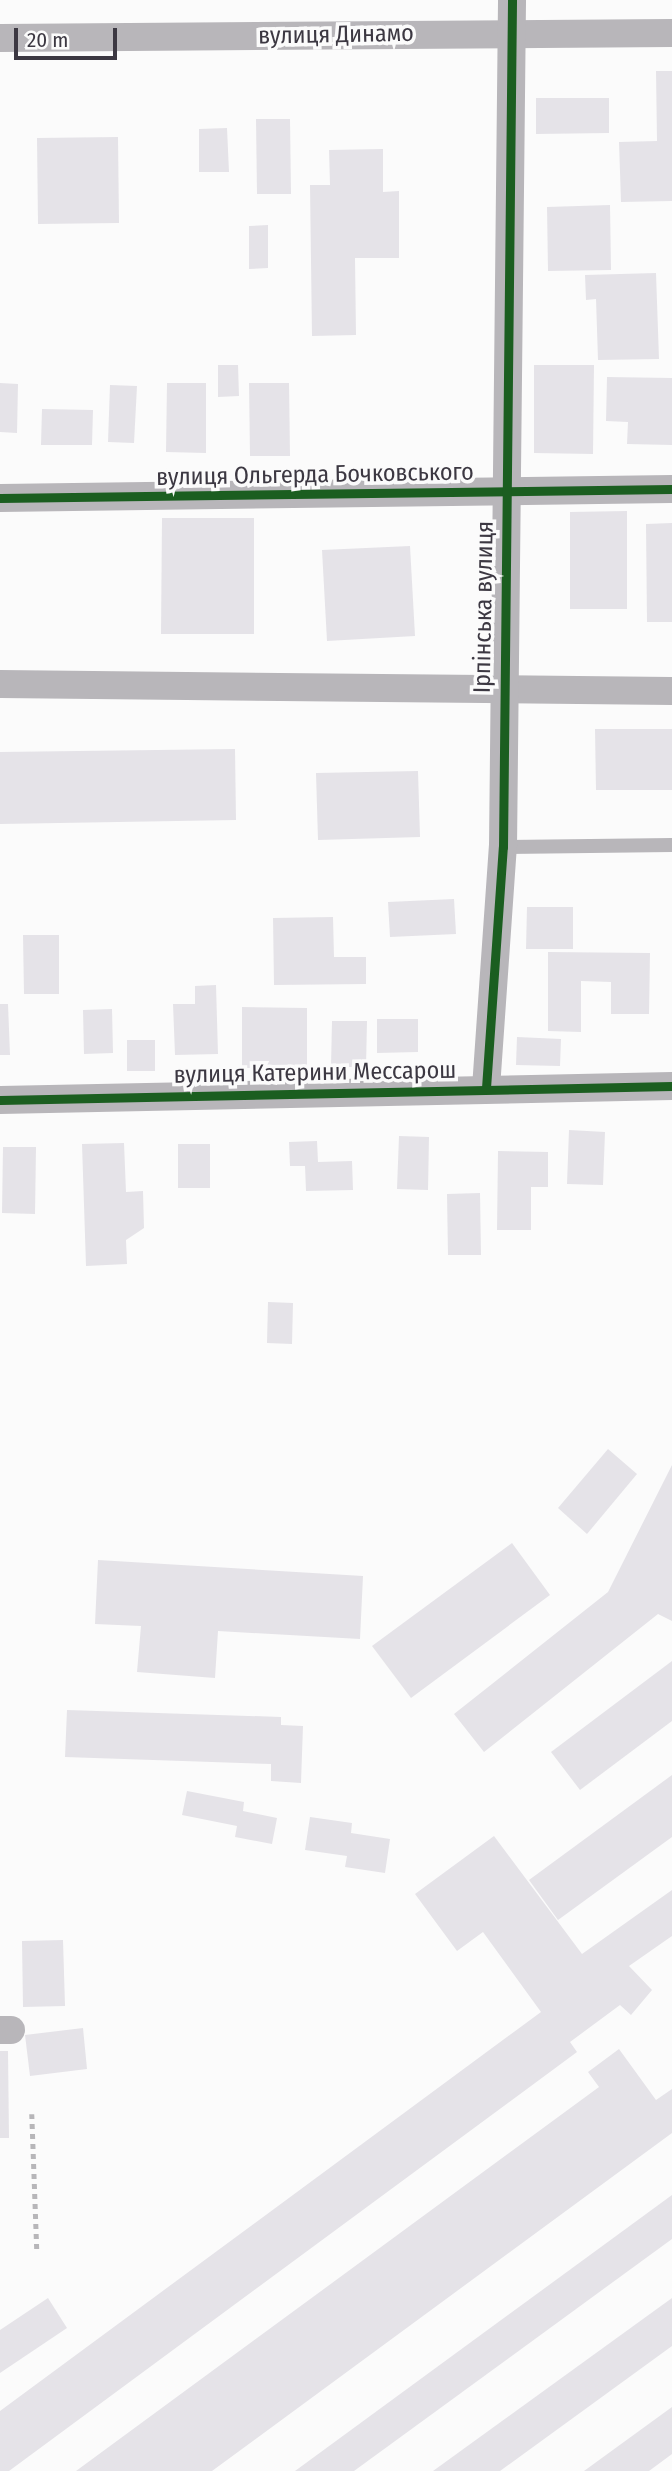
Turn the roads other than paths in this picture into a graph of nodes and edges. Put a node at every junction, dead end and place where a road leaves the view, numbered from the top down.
1 (512, 0) edge
2 (672, 33) edge
3 (512, 34) junction
4 (0, 38) edge
5 (672, 489) edge
6 (505, 493) junction
7 (0, 498) edge
8 (0, 684) edge
9 (502, 691) junction
10 (672, 691) edge
11 (672, 845) edge
12 (503, 847) junction
13 (672, 1086) edge
14 (486, 1088) junction
15 (0, 1100) edge

1 - 3 street, Ірпінська вулиця
2 - 3 street, вулиця Динамо
3 - 4 street, вулиця Динамо
3 - 6 street, Ірпінська вулиця
5 - 6 street, вулиця Ольгерда Бочковського
6 - 7 street, вулиця Ольгерда Бочковського
6 - 9 street, Ірпінська вулиця
8 - 9 street
9 - 10 street
9 - 12 street, Ірпінська вулиця
11 - 12 lane
12 - 14 street, Ірпінська вулиця
13 - 14 street, вулиця Катерини Мессарош
14 - 15 street, вулиця Катерини Мессарош

